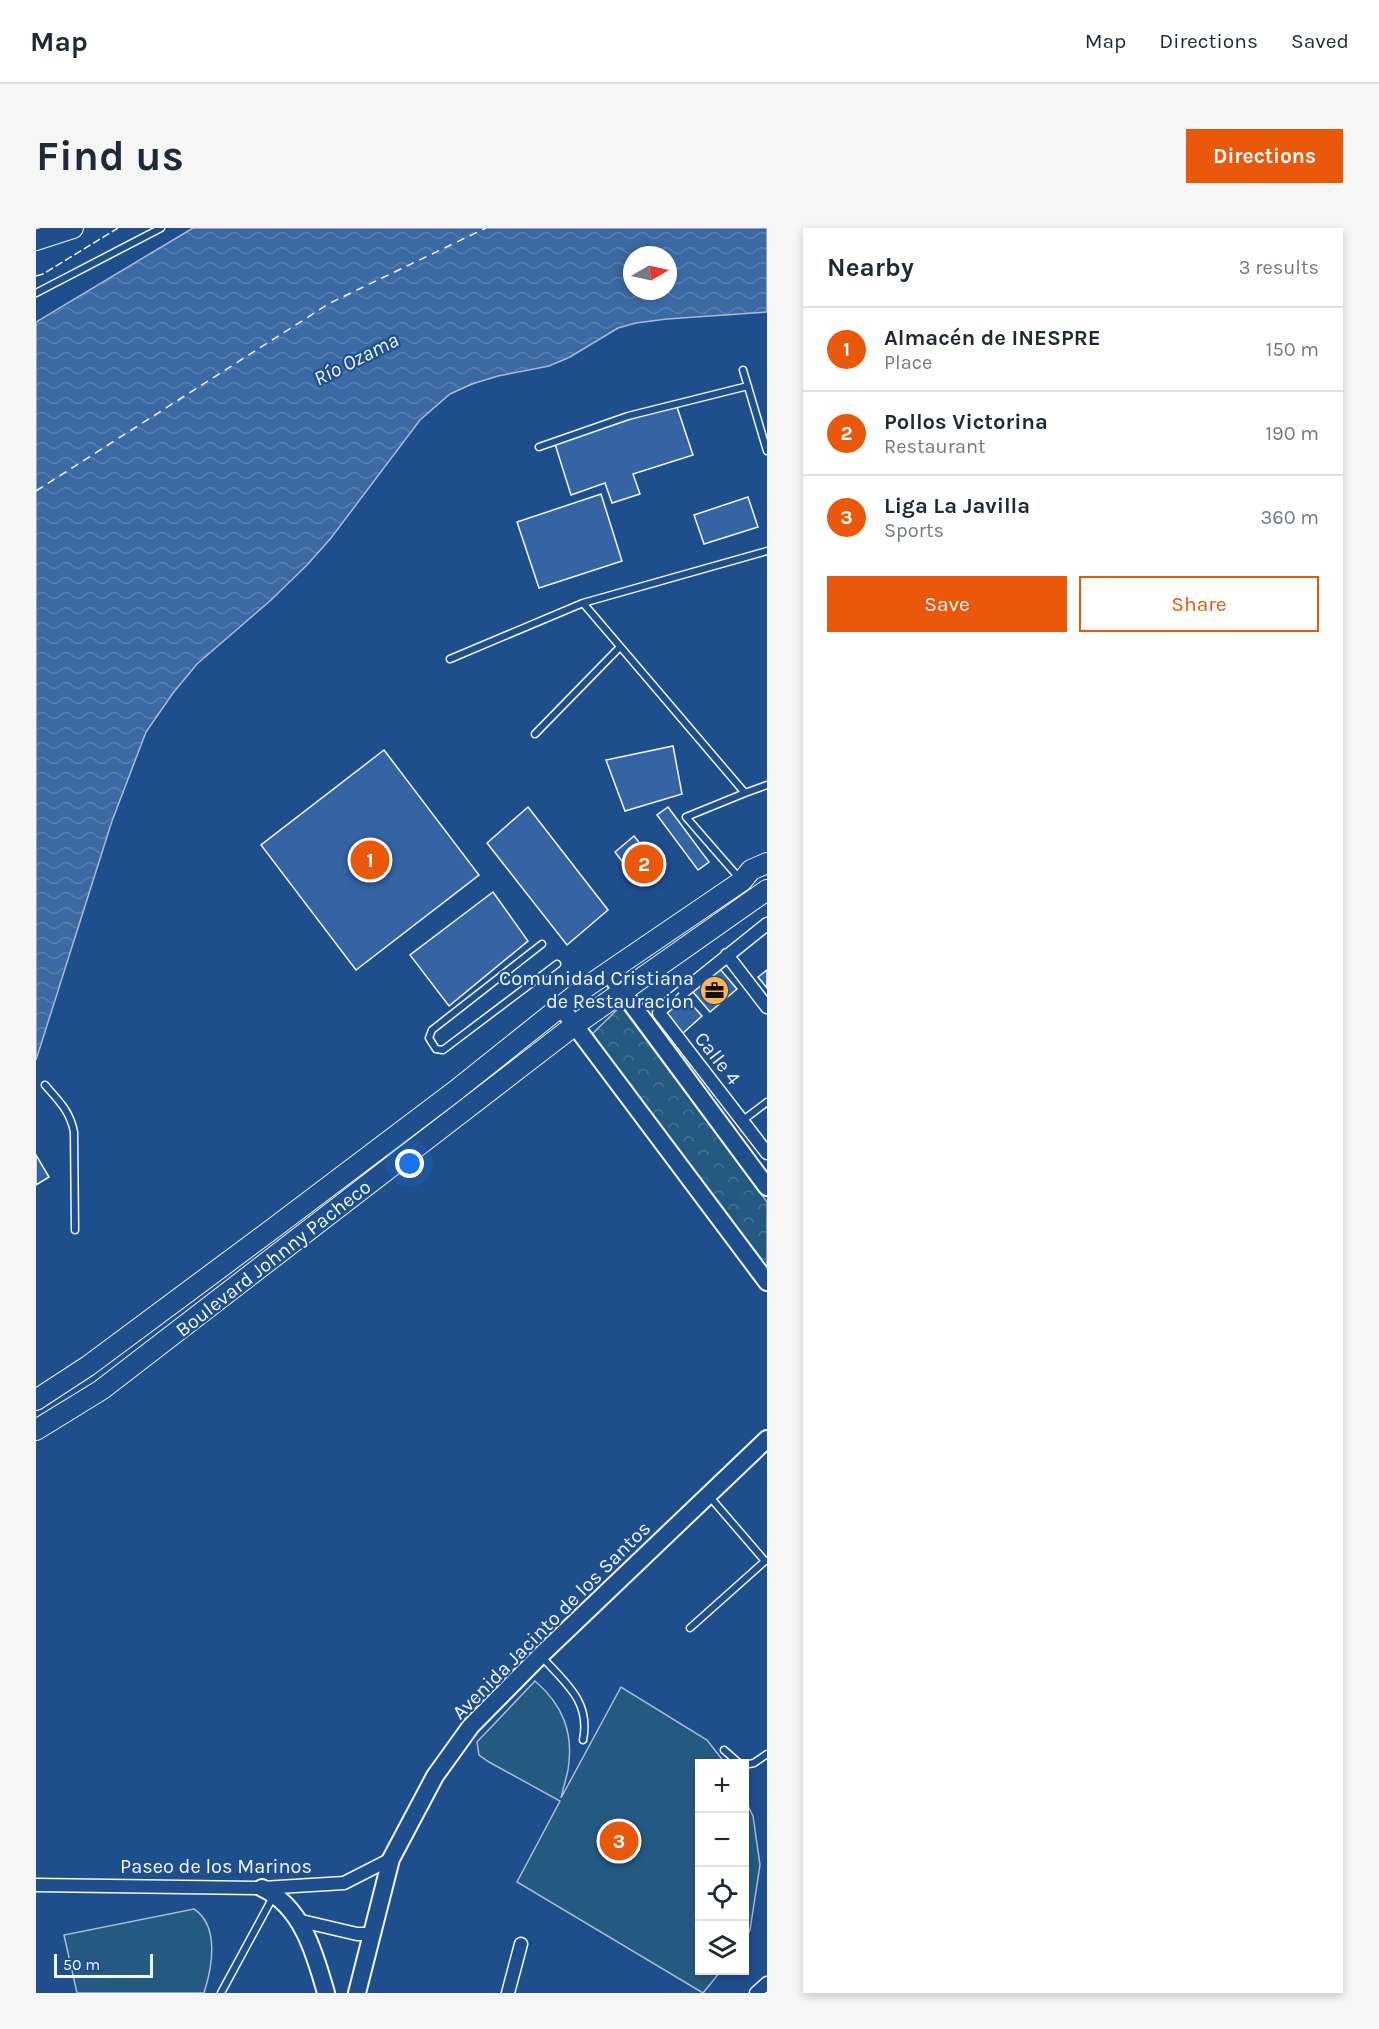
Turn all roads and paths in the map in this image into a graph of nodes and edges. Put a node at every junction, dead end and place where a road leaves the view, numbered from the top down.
1 (73, 228) edge
2 (161, 228) edge
3 (36, 240) edge
4 (36, 293) edge
5 (743, 369) dead end
6 (748, 386) junction
7 (538, 447) dead end
8 (767, 451) edge
9 (767, 551) edge
10 (584, 603) junction
11 (620, 647) junction
12 (450, 659) dead end
13 (535, 734) dead end
14 (767, 785) edge
15 (744, 793) junction
16 (767, 850) edge
17 (753, 871) edge
18 (767, 890) edge
19 (767, 924) edge
20 (542, 944) dead end
21 (727, 955) junction
22 (557, 964) dead end
23 (608, 972) junction
24 (622, 991) junction
25 (561, 1007) junction
26 (767, 1007) edge
27 (575, 1025) junction
28 (45, 1085) dead end
29 (767, 1102) edge
30 (742, 1121) junction
31 (767, 1153) edge
32 (767, 1187) edge
33 (75, 1230) dead end
34 (767, 1281) edge
35 (75, 1391) junction
36 (36, 1400) edge
37 (36, 1430) edge
38 (767, 1439) edge
39 (709, 1496) junction
40 (766, 1561) edge
41 (690, 1628) dead end
42 (541, 1656) junction
43 (583, 1740) dead end
44 (724, 1750) dead end
45 (767, 1754) edge
46 (734, 1759) edge
47 (749, 1764) edge
48 (391, 1860) junction
49 (36, 1886) edge
50 (268, 1891) junction
51 (297, 1920) junction
52 (372, 1934) junction
53 (521, 1944) dead end
54 (767, 1983) edge
55 (221, 1993) edge
56 (326, 1993) edge
57 (357, 1993) edge
58 (508, 1993) edge
59 (756, 1993) edge

1 - 3 main road
2 - 4 lane
5 - 6 lane
6 - 7 lane
6 - 8 lane
9 - 10 lane
10 - 11 lane
10 - 12 lane
11 - 13 lane
11 - 15 lane
14 - 15 lane
15 - 17 lane
16 - 17 main road
17 - 23 main road, Boulevard Johnny Pacheco
18 - 24 main road, Boulevard Johnny Pacheco
19 - 21 street, Calle 4
20 - 22 lane
21 - 26 street
21 - 30 street, Calle 4
23 - 24 main road
23 - 25 main road, Boulevard Johnny Pacheco
24 - 27 main road, Boulevard Johnny Pacheco
24 - 32 main road
25 - 27 main road
25 - 35 main road, Boulevard Johnny Pacheco
27 - 34 main road
27 - 35 main road, Boulevard Johnny Pacheco
28 - 33 lane
29 - 30 lane
30 - 31 street, Calle 4
35 - 36 main road, Boulevard Johnny Pacheco
35 - 37 main road, Boulevard Johnny Pacheco
38 - 39 main road, Avenida Jacinto de los Santos
39 - 40 lane
39 - 42 main road, Avenida Jacinto de los Santos
40 - 41 lane
42 - 43 lane
42 - 48 main road, Avenida Jacinto de los Santos
44 - 46 lane
45 - 47 lane
48 - 50 street, Paseo de los Marinos
48 - 52 main road, Avenida Jacinto de los Santos
49 - 50 street, Paseo de los Marinos
50 - 51 main road
50 - 55 lane
51 - 52 street
51 - 56 main road
52 - 57 main road, Avenida Jacinto de los Santos
53 - 58 street
54 - 59 street

